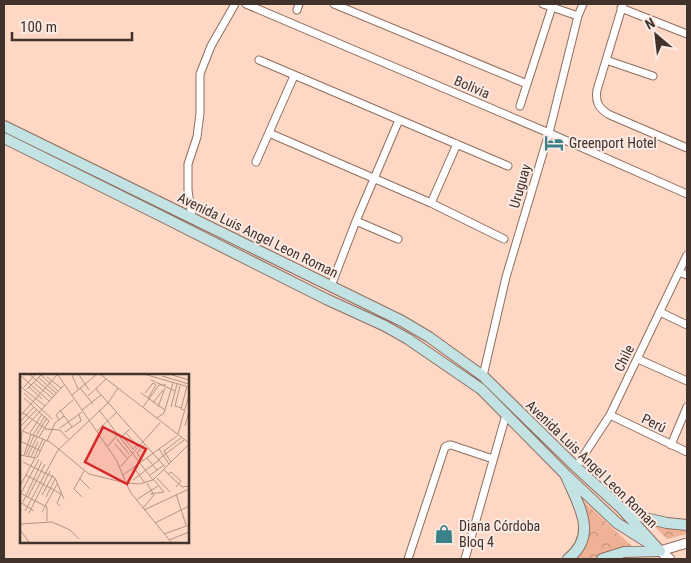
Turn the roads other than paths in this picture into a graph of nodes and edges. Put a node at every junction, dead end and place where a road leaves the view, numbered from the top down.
1 (235, 4) edge
2 (246, 4) edge
3 (334, 4) edge
4 (543, 4) edge
5 (583, 4) edge
6 (622, 6) edge
7 (263, 7) edge
8 (552, 7) junction
9 (578, 16) junction
10 (687, 34) edge
11 (258, 60) dead end
12 (606, 60) junction
13 (294, 76) junction
14 (653, 76) dead end
15 (527, 84) junction
16 (520, 106) dead end
17 (399, 120) junction
18 (4, 126) edge
19 (269, 133) junction
20 (549, 133) junction
21 (4, 138) edge
22 (457, 144) junction
23 (687, 148) edge
24 (256, 162) dead end
25 (508, 166) dead end
26 (375, 178) junction
27 (687, 194) edge
28 (123, 197) junction
29 (431, 203) junction
30 (175, 210) junction
31 (192, 218) junction
32 (356, 221) junction
33 (187, 228) junction
34 (206, 239) junction
35 (398, 239) dead end
36 (504, 239) dead end
37 (244, 244) junction
38 (687, 255) edge
39 (679, 272) junction
40 (687, 275) edge
41 (331, 286) junction
42 (660, 312) junction
43 (687, 325) edge
44 (638, 358) junction
45 (483, 376) junction
46 (687, 381) edge
47 (687, 407) edge
48 (506, 415) junction
49 (610, 416) junction
50 (671, 445) junction
51 (687, 452) edge
52 (493, 459) junction
53 (576, 467) junction
54 (566, 475) junction
55 (620, 507) junction
56 (687, 525) edge
57 (687, 543) edge
58 (660, 550) junction
59 (408, 559) edge
60 (465, 559) edge
61 (568, 559) edge
62 (602, 559) edge
63 (641, 559) edge
64 (670, 559) edge

1 - 31 street
2 - 7 street, Bolivia
3 - 15 street
4 - 8 street
5 - 9 street, Uruguay
6 - 10 street
6 - 12 street
7 - 20 street, Bolivia
8 - 9 street
8 - 15 street
9 - 20 street, Uruguay
11 - 13 street
12 - 14 street
12 - 23 street
13 - 17 street
13 - 19 street
15 - 16 street
17 - 22 street
17 - 26 street
18 - 30 main road, Avenida Luis Angel Leon Roman
19 - 24 street
19 - 26 street
20 - 27 street, Bolivia
20 - 45 street, Uruguay
21 - 28 main road, Avenida Luis Angel Leon Roman
22 - 25 street
22 - 29 street
26 - 29 street
26 - 32 street
28 - 30 main road
28 - 33 main road, Avenida Luis Angel Leon Roman
29 - 36 street
30 - 31 main road, Avenida Luis Angel Leon Roman
31 - 33 main road
31 - 37 main road, Avenida Luis Angel Leon Roman
32 - 35 street
32 - 41 street
33 - 34 main road, Avenida Luis Angel Leon Roman
34 - 37 main road
34 - 48 main road, Avenida Luis Angel Leon Roman
37 - 41 main road, Avenida Luis Angel Leon Roman
38 - 39 street, Chile
39 - 40 street
39 - 42 street, Chile
41 - 45 main road, Avenida Luis Angel Leon Roman
42 - 43 street
42 - 44 street, Chile
44 - 46 street
44 - 49 street, Chile
45 - 53 main road, Avenida Luis Angel Leon Roman
47 - 50 street
48 - 52 street
48 - 54 main road, Avenida Luis Angel Leon Roman
49 - 50 street, Perú
49 - 53 street, Chile
50 - 51 street, Perú
52 - 59 street
52 - 60 street
53 - 55 main road, Avenida Luis Angel Leon Roman
54 - 58 main road, Avenida Luis Angel Leon Roman
54 - 61 main road
55 - 56 main road
55 - 58 main road, Avenida Luis Angel Leon Roman
57 - 58 street
58 - 62 main road
58 - 63 main road
58 - 64 street

